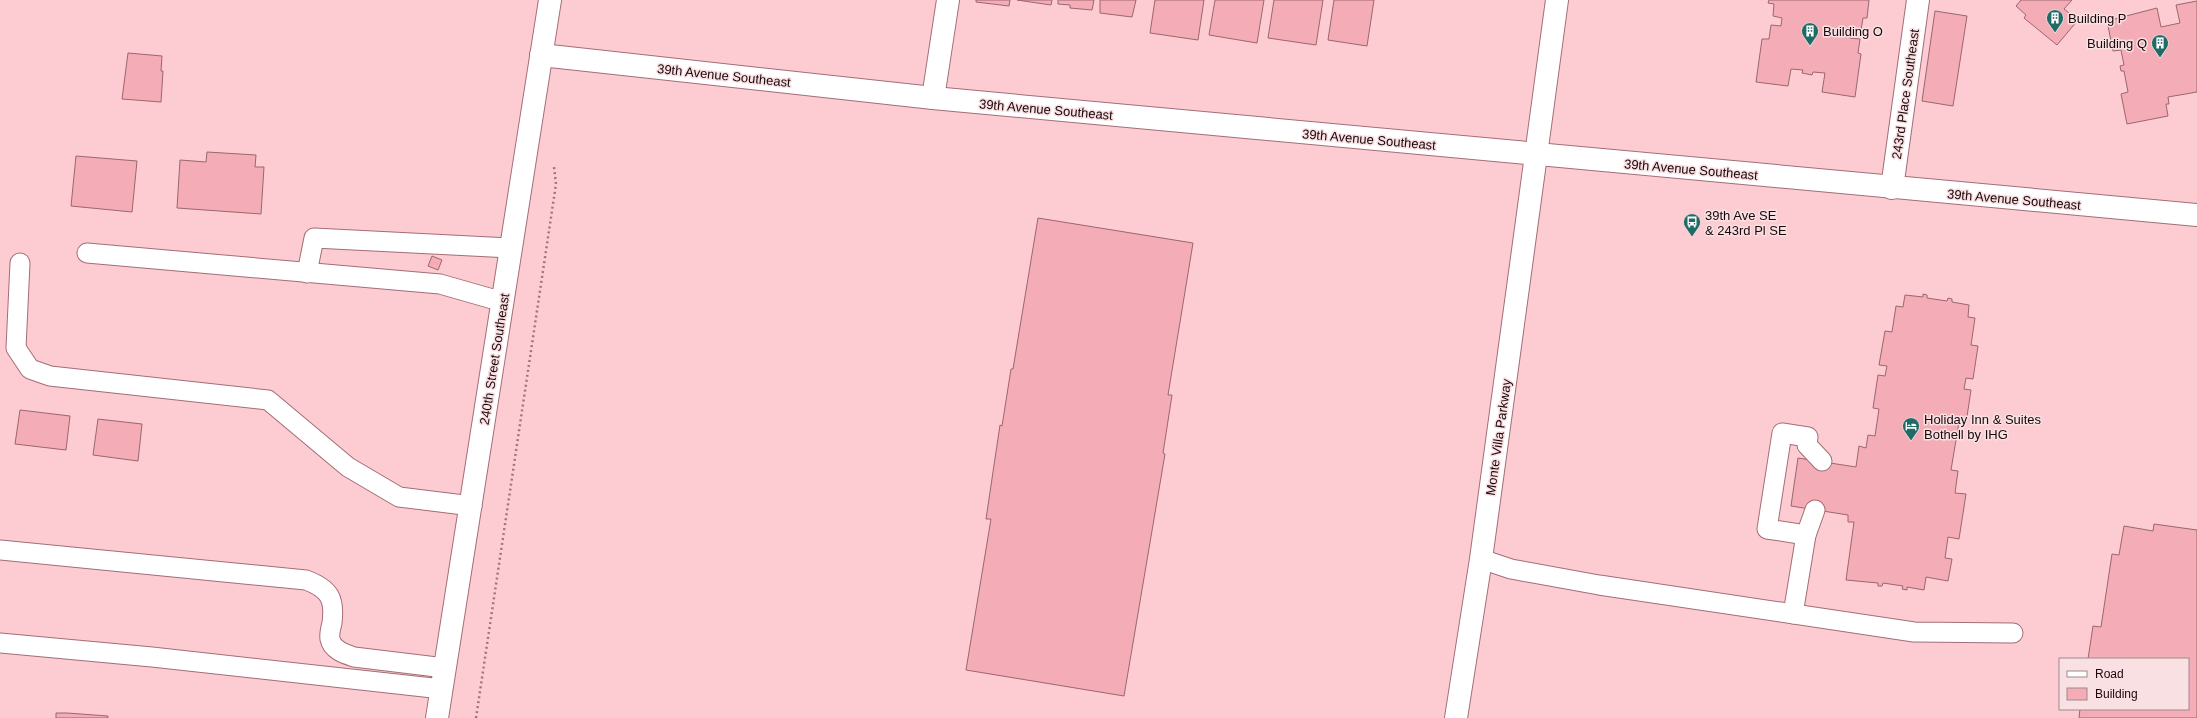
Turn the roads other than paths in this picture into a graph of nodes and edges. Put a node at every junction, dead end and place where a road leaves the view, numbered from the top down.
1 (550, 0) edge
2 (948, 0) edge
3 (1557, 0) edge
4 (1918, 0) edge
5 (541, 55) junction
6 (933, 98) junction
7 (1536, 155) junction
8 (1892, 188) junction
9 (2197, 215) edge
10 (511, 248) junction
11 (87, 252) dead end
12 (20, 263) dead end
13 (307, 273) junction
14 (503, 302) junction
15 (1822, 462) dead end
16 (472, 506) junction
17 (1815, 510) dead end
18 (1806, 535) junction
19 (0, 550) edge
20 (1481, 558) junction
21 (1793, 614) junction
22 (2013, 633) dead end
23 (0, 643) edge
24 (446, 668) junction
25 (442, 689) junction
26 (437, 718) edge
27 (1456, 718) edge

1 - 5 street, 240th Street Southeast
2 - 6 street
3 - 7 street, Monte Villa Parkway
4 - 8 street, 243rd Place Southeast
5 - 6 street, 39th Avenue Southeast
5 - 10 street, 240th Street Southeast
6 - 7 street, 39th Avenue Southeast
7 - 8 street, 39th Avenue Southeast
7 - 20 street, Monte Villa Parkway
8 - 9 street, 39th Avenue Southeast
10 - 13 lane
10 - 14 street, 240th Street Southeast
11 - 13 lane
12 - 16 lane
13 - 14 lane
14 - 16 street, 240th Street Southeast
15 - 18 lane
16 - 24 street, 240th Street Southeast
17 - 18 lane
18 - 21 lane
19 - 24 lane
20 - 21 lane
20 - 27 street, Monte Villa Parkway
21 - 22 lane
23 - 25 lane
24 - 25 street, 240th Street Southeast
25 - 26 street, 240th Street Southeast

